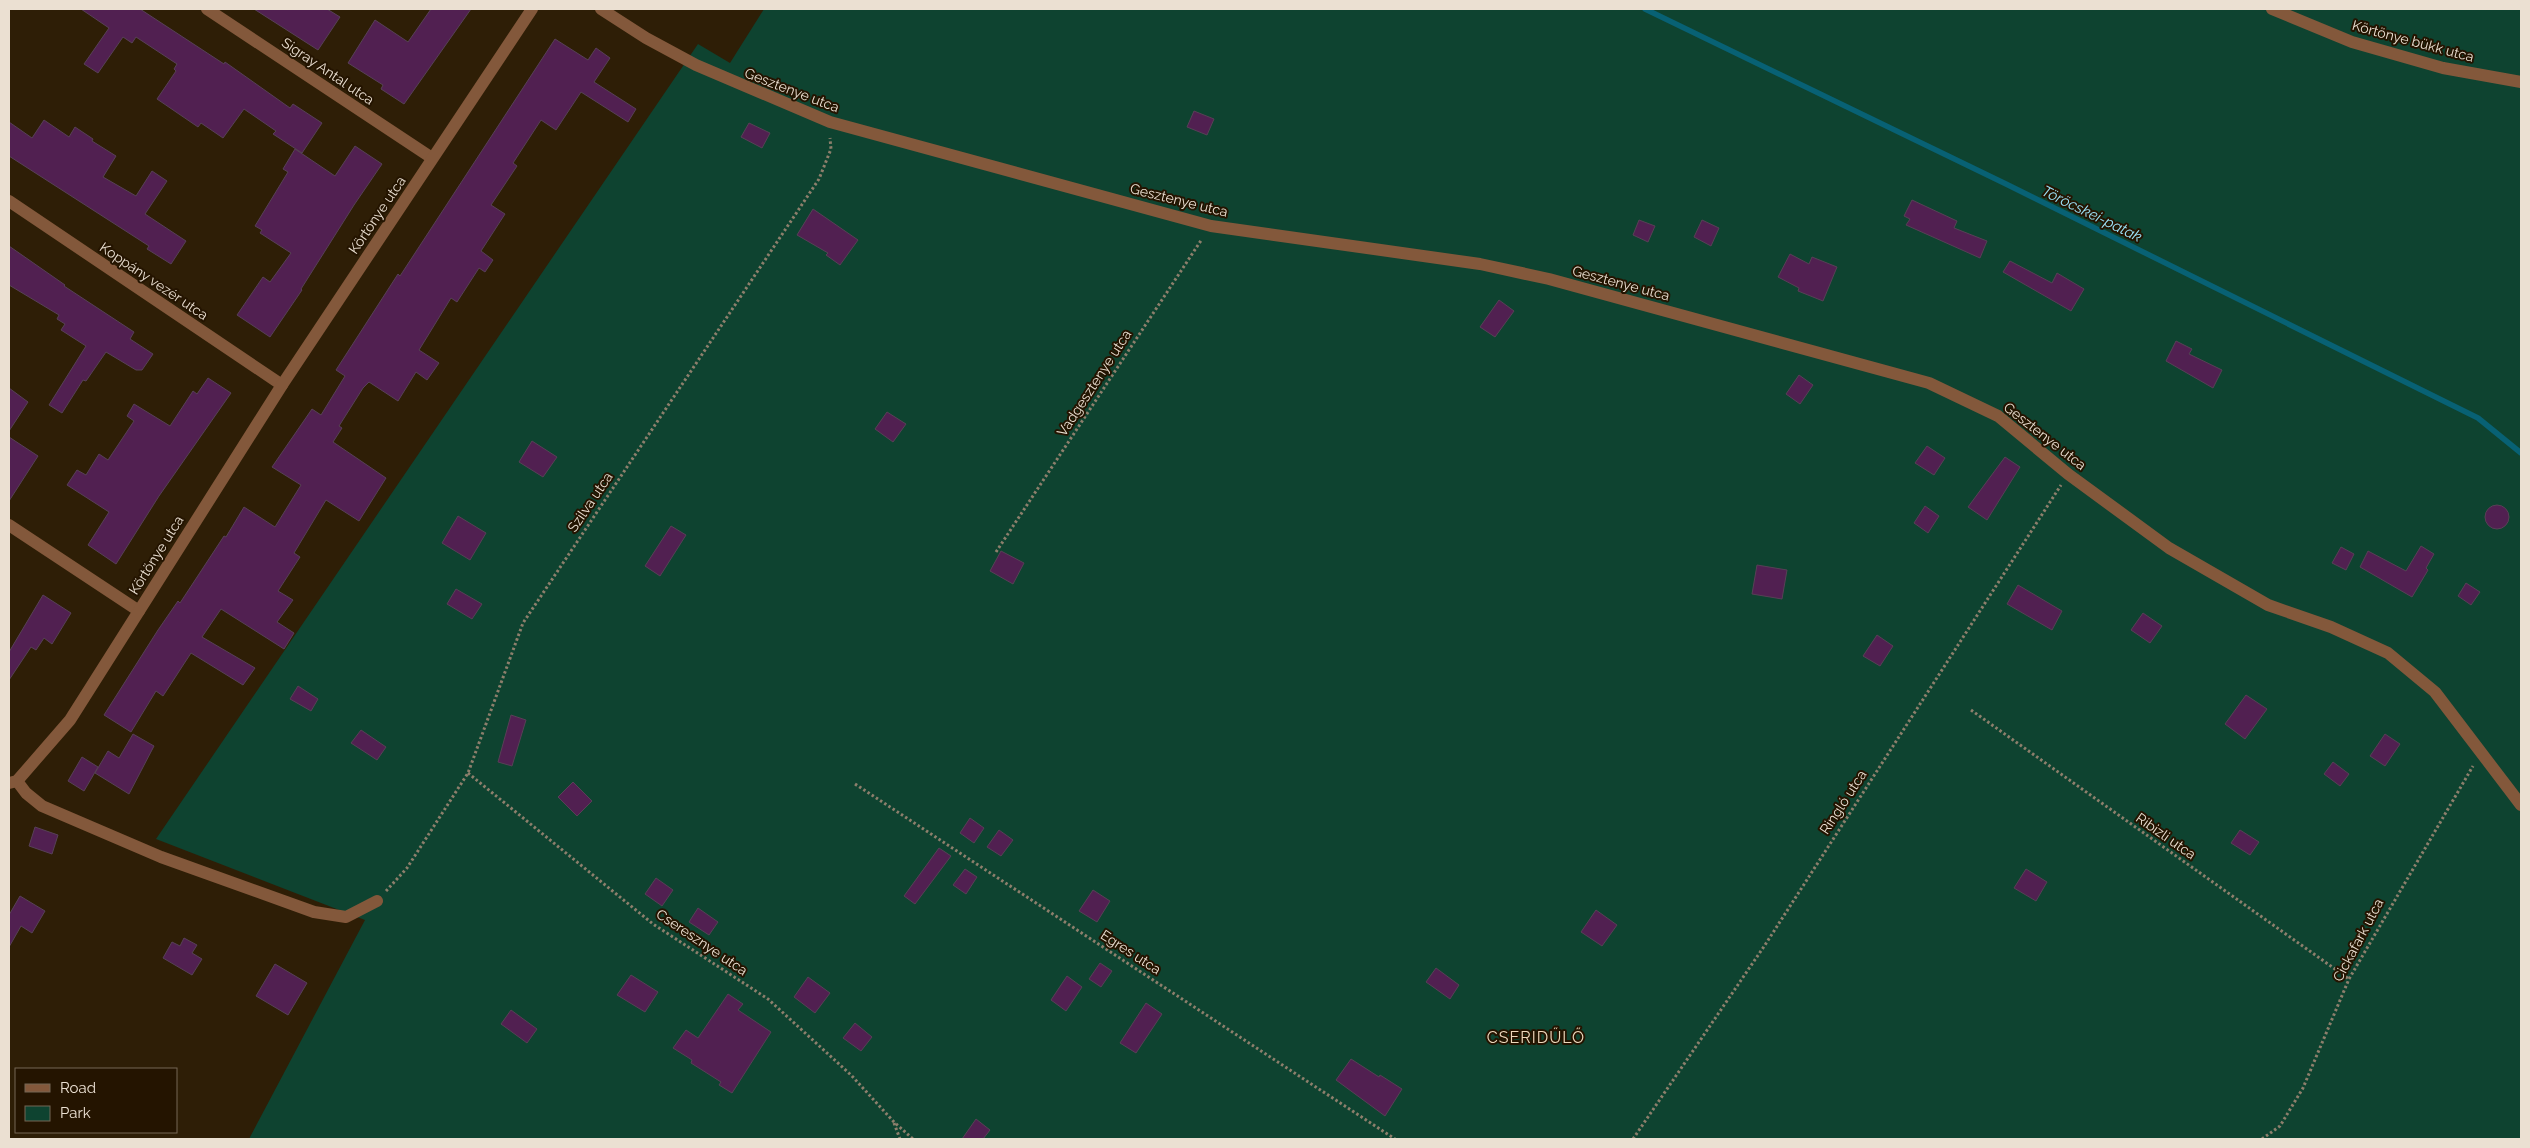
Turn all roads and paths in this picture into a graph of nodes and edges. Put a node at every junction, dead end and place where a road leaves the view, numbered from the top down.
1 (207, 9) edge
2 (532, 9) edge
3 (601, 9) edge
4 (2272, 9) edge
5 (2521, 82) edge
6 (830, 122) junction
7 (432, 158) junction
8 (9, 201) edge
9 (1211, 226) junction
10 (282, 385) junction
11 (2068, 474) junction
12 (9, 525) edge
13 (996, 552) dead end
14 (139, 611) junction
15 (1970, 710) dead end
16 (2481, 752) junction
17 (468, 773) junction
18 (13, 782) edge
19 (855, 784) dead end
20 (2521, 805) edge
21 (377, 901) joint
22 (2348, 980) junction
23 (894, 1122) junction
24 (900, 1139) edge
25 (913, 1139) edge
26 (1395, 1139) edge
27 (1633, 1139) edge
28 (2262, 1139) edge

1 - 7 street, Sigray Antal utca
2 - 7 street, Körtönye utca
3 - 6 street, Gesztenye utca
4 - 5 street, Körtönye bükk utca
6 - 9 street, Gesztenye utca
6 - 17 path, Szilva utca
7 - 10 street, Körtönye utca
8 - 10 street, Koppány vezér utca
9 - 11 street, Gesztenye utca
9 - 13 path, Vadgesztenye utca
10 - 14 street, Körtönye utca
11 - 16 street, Gesztenye utca
11 - 27 path, Ringló utca
12 - 14 street
14 - 18 street, Körtönye utca
15 - 22 path, Ribizli utca
16 - 20 street, Gesztenye utca
16 - 22 path, Cickafark utca
17 - 21 path, Szilva utca
17 - 23 path, Cseresznye utca
18 - 21 street, Körtönye utca
19 - 26 path, Egres utca
22 - 28 path, Cickafark utca
23 - 24 path
23 - 25 path, Cseresznye utca

